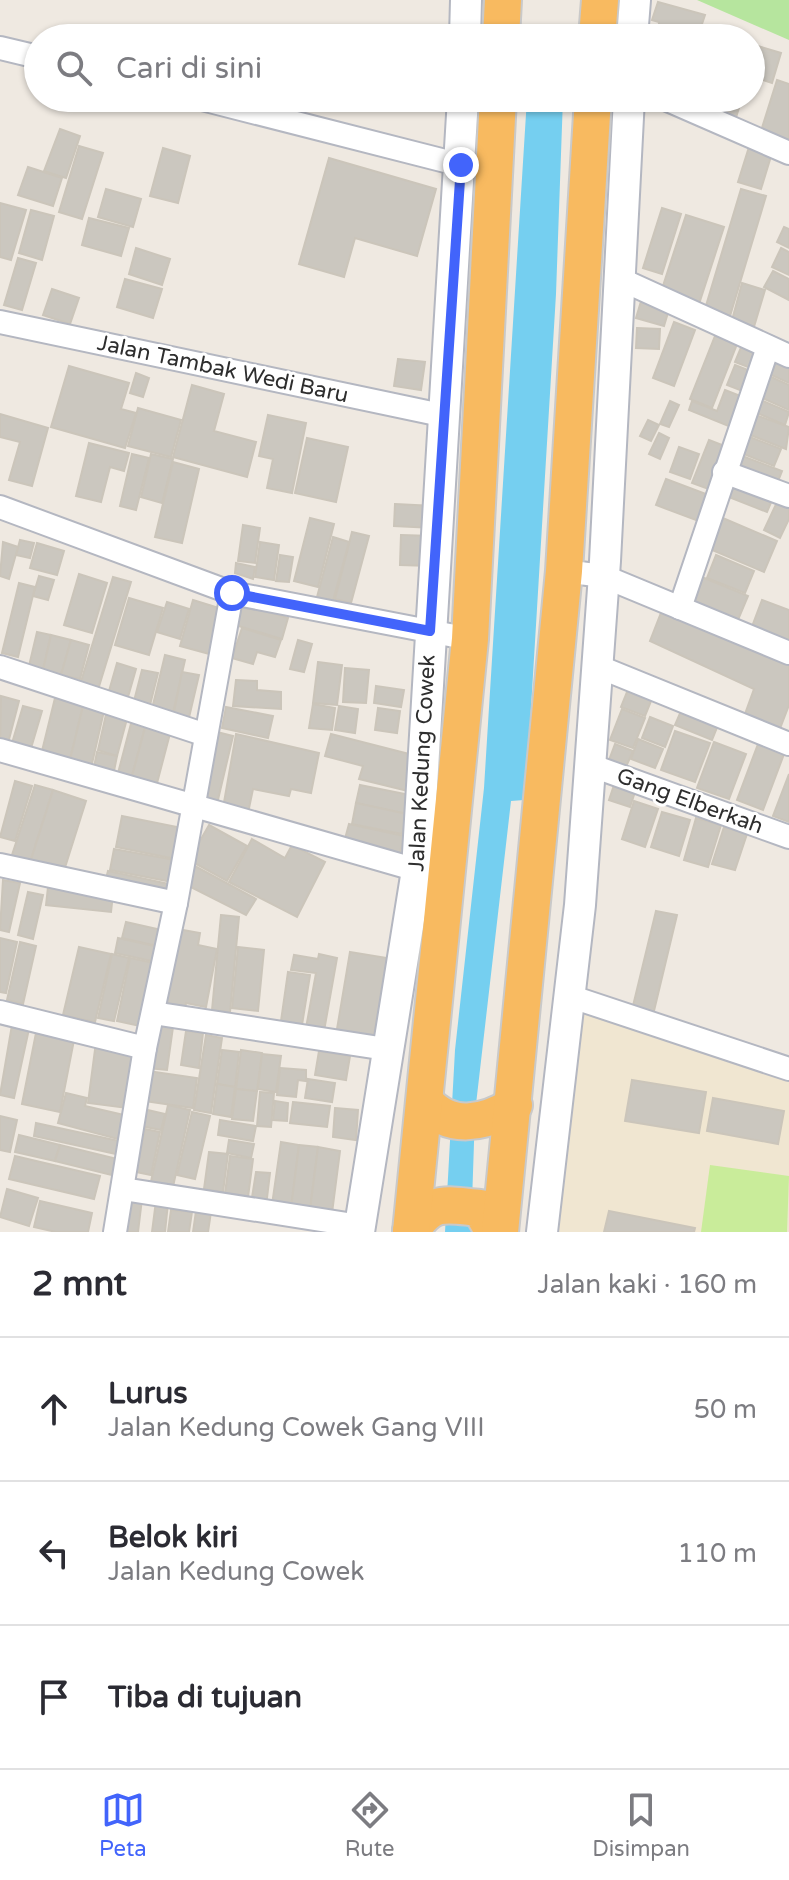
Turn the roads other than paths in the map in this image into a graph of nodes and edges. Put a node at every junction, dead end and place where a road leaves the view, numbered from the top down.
1 (466, 0) edge
2 (503, 0) edge
3 (600, 0) edge
4 (465, 24) edge
5 (502, 24) edge
6 (598, 24) edge
7 (0, 48) edge
8 (24, 54) edge
9 (253, 112) edge
10 (463, 112) edge
11 (497, 112) edge
12 (592, 112) edge
13 (628, 112) edge
14 (695, 112) edge
15 (789, 153) edge
16 (461, 165) junction
17 (620, 279) junction
18 (0, 322) edge
19 (768, 347) junction
20 (789, 356) edge
21 (446, 416) junction
22 (724, 472) junction
23 (789, 496) edge
24 (0, 507) edge
25 (564, 571) junction
26 (603, 576) junction
27 (232, 593) junction
28 (680, 608) junction
29 (430, 631) junction
30 (470, 639) junction
31 (789, 653) edge
32 (597, 666) junction
33 (0, 667) edge
34 (206, 735) junction
35 (789, 744) edge
36 (0, 750) edge
37 (590, 765) junction
38 (194, 806) junction
39 (789, 837) edge
40 (0, 865) edge
41 (417, 870) junction
42 (176, 903) junction
43 (569, 996) junction
44 (0, 1012) edge
45 (153, 1013) junction
46 (145, 1048) junction
47 (386, 1049) junction
48 (789, 1069) edge
49 (435, 1110) junction
50 (498, 1114) junction
51 (123, 1189) junction
52 (491, 1224) edge
53 (360, 1229) edge
54 (115, 1232) edge
55 (411, 1232) edge
56 (542, 1232) edge

1 - 4 main road
2 - 5 highway
3 - 6 highway
7 - 8 street
9 - 16 street
10 - 16 main road, Jalan Kedung Cowek
11 - 30 highway, Jalan Kedung Cowek
12 - 25 highway
13 - 17 main road
14 - 15 street
16 - 21 main road, Jalan Kedung Cowek
17 - 19 street
17 - 26 main road
18 - 21 street, Jalan Tambak Wedi Baru
19 - 20 street
19 - 22 street
21 - 29 main road, Jalan Kedung Cowek
22 - 23 street
22 - 28 street
24 - 27 street
25 - 26 street
25 - 50 highway
26 - 28 street
26 - 32 main road
27 - 29 street
27 - 34 street
28 - 31 street
29 - 30 street
29 - 41 main road, Jalan Kedung Cowek
30 - 49 highway, Jalan Kedung Cowek
32 - 35 street
32 - 37 main road
33 - 34 street
34 - 38 street
36 - 38 street
37 - 39 street, Gang Elberkah
37 - 43 main road
38 - 41 street
38 - 42 street
40 - 42 street
41 - 47 main road, Jalan Kedung Cowek
42 - 45 street
43 - 48 street
43 - 56 main road
44 - 46 street
45 - 46 street
45 - 47 street
46 - 51 street
47 - 53 main road, Jalan Kedung Cowek
49 - 50 highway
49 - 55 highway, Jalan Kedung Cowek
50 - 52 highway
51 - 53 street
51 - 54 street
52 - 55 highway

